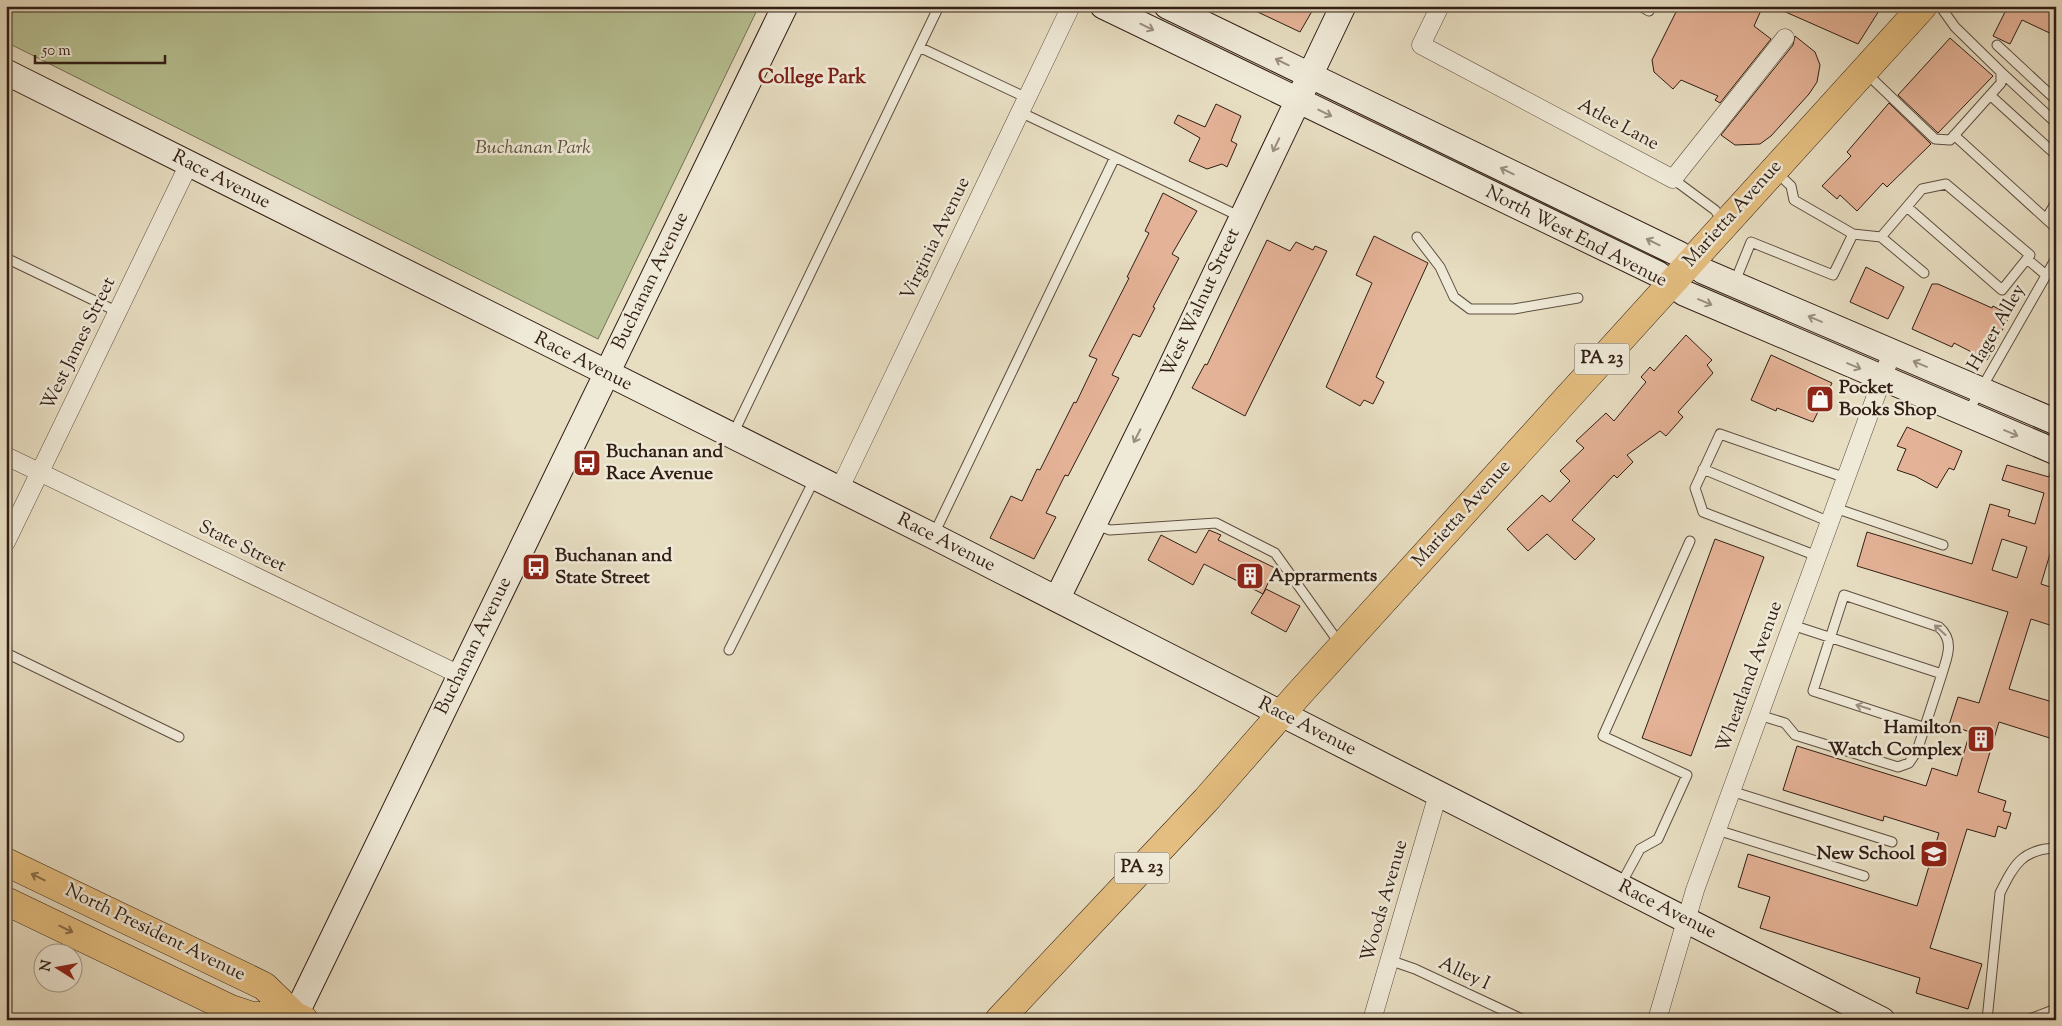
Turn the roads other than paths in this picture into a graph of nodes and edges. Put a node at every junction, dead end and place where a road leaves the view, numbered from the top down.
1 (785, 6) edge
2 (939, 6) edge
3 (1071, 6) edge
4 (1103, 6) edge
5 (1167, 6) edge
6 (1342, 6) edge
7 (1440, 6) edge
8 (1923, 6) edge
9 (1940, 6) edge
10 (1785, 38) dead end
11 (1997, 44) dead end
12 (919, 48) junction
13 (1863, 70) junction
14 (6, 72) edge
15 (2001, 72) junction
16 (1309, 75) junction
17 (1990, 94) junction
18 (1297, 100) junction
19 (2056, 100) edge
20 (1024, 105) junction
21 (2056, 123) edge
22 (1954, 134) junction
23 (2056, 155) edge
24 (1115, 157) junction
25 (189, 164) junction
26 (1773, 170) junction
27 (1674, 179) junction
28 (2056, 202) edge
29 (1907, 207) junction
30 (1241, 218) junction
31 (2046, 219) junction
32 (1725, 224) junction
33 (2056, 228) edge
34 (1853, 234) junction
35 (1881, 237) junction
36 (1417, 238) dead end
37 (6, 258) edge
38 (2056, 258) edge
39 (2027, 259) junction
40 (1690, 262) junction
41 (1924, 273) dead end
42 (2046, 275) junction
43 (1670, 283) junction
44 (1734, 284) junction
45 (1578, 298) dead end
46 (118, 312) junction
47 (1892, 352) junction
48 (606, 373) junction
49 (1882, 378) junction
50 (1980, 390) junction
51 (1966, 414) junction
52 (2056, 422) edge
53 (732, 436) junction
54 (2056, 452) edge
55 (6, 456) edge
56 (1703, 470) junction
57 (40, 472) junction
58 (815, 478) junction
59 (1846, 478) junction
60 (839, 490) junction
61 (1832, 515) junction
62 (1093, 524) junction
63 (933, 536) junction
64 (1690, 541) dead end
65 (6, 542) edge
66 (1943, 545) dead end
67 (1818, 556) junction
68 (1057, 599) junction
69 (1792, 625) junction
70 (1830, 638) junction
71 (1342, 646) junction
72 (729, 650) dead end
73 (6, 654) edge
74 (1942, 674) junction
75 (460, 675) junction
76 (1282, 714) junction
77 (1759, 715) junction
78 (1926, 728) junction
79 (179, 737) dead end
80 (1731, 791) junction
81 (1438, 794) junction
82 (1717, 830) junction
83 (1892, 842) dead end
84 (2056, 848) edge
85 (6, 862) edge
86 (1864, 876) dead end
87 (1620, 886) junction
88 (6, 901) edge
89 (1686, 920) junction
90 (1389, 960) junction
91 (2056, 1009) edge
92 (300, 1018) edge
93 (1518, 1018) edge
94 (999, 1020) edge
95 (1372, 1020) edge
96 (1657, 1020) edge
97 (1882, 1020) edge
98 (1987, 1020) edge
99 (2027, 1020) edge

1 - 48 street, Buchanan Avenue
2 - 12 lane
3 - 20 street, Virginia Avenue
4 -> 18 street, North West End Avenue
16 -> 5 street, North West End Avenue
6 - 16 street, West Walnut Street
7 - 27 street, Atlee Lane
8 - 13 main road, Marietta Avenue / PA 23
9 - 15 lane
10 - 27 street
11 - 19 lane
12 - 20 lane
12 - 53 lane
13 - 22 lane
13 - 26 main road, Marietta Avenue / PA 23
14 - 25 street, Race Avenue
15 - 17 lane
15 - 21 lane
16 - 18 street, West Walnut Street
40 -> 16 street, North West End Avenue
17 - 22 lane
17 - 23 lane
18 -> 30 street, West Walnut Street
18 -> 43 street, North West End Avenue
20 - 24 lane
20 - 60 street, Virginia Avenue
22 - 31 lane
24 - 30 lane
24 - 63 lane
25 - 46 street, West James Street
25 - 48 street, Race Avenue
26 - 32 main road, Marietta Avenue / PA 23
26 - 34 lane
27 - 32 lane
28 - 31 lane
29 - 35 lane
29 - 39 lane
29 - 39 lane
30 -> 62 street, West Walnut Street
31 - 33 lane
32 - 40 main road, Marietta Avenue / PA 23
34 - 35 lane
34 - 44 lane
35 - 41 lane
36 - 45 lane
37 - 46 lane
38 - 42 lane, Hager Alley
39 - 42 lane
40 - 43 main road, Marietta Avenue / PA 23
40 - 44 street, North West End Avenue
42 - 50 lane, Hager Alley
43 -> 49 street, North West End Avenue
43 - 71 main road, Marietta Avenue / PA 23
47 -> 44 street, North West End Avenue
46 - 57 street, West James Street
47 - 49 street, Wheatland Avenue
50 -> 47 street, North West End Avenue
48 - 53 street, Race Avenue
48 - 75 street, Buchanan Avenue
49 - 51 street, North West End Avenue
49 - 59 street, Wheatland Avenue
50 - 51 lane, Hager Alley
50 - 52 street, North West End Avenue
51 -> 54 street, North West End Avenue
53 - 58 street, Race Avenue
55 - 57 street, State Street
56 - 59 lane
56 - 61 lane
56 - 67 lane
57 - 65 street, West James Street
57 - 75 street, State Street
58 - 60 street, Race Avenue
58 - 72 lane
59 - 61 street, Wheatland Avenue
60 - 63 street, Race Avenue
61 - 66 lane
61 - 67 street, Wheatland Avenue
62 - 68 street, West Walnut Street
62 - 71 lane
63 - 68 street, Race Avenue
64 - 87 lane
67 - 69 street, Wheatland Avenue
68 - 76 street, Race Avenue
69 - 70 lane
69 - 77 street, Wheatland Avenue
70 - 74 lane
74 -> 70 lane
78 -> 70 lane
71 - 76 main road, Marietta Avenue / PA 23
73 - 79 lane
74 - 78 lane
75 - 92 street, Buchanan Avenue
76 - 81 street, Race Avenue
76 - 94 main road, Marietta Avenue / PA 23
77 - 78 lane
77 - 80 street, Wheatland Avenue
80 - 82 street, Wheatland Avenue
80 - 83 lane
81 - 87 street, Race Avenue
81 - 90 street, Woods Avenue
82 - 86 lane
82 - 89 street, Wheatland Avenue
84 - 98 lane
92 -> 85 main road, North President Avenue
87 - 89 street, Race Avenue
88 -> 92 main road, North President Avenue
89 - 96 street, Wheatland Avenue
89 - 97 street, Race Avenue
90 - 93 lane, Alley I
90 - 95 street, Woods Avenue
91 - 99 lane

